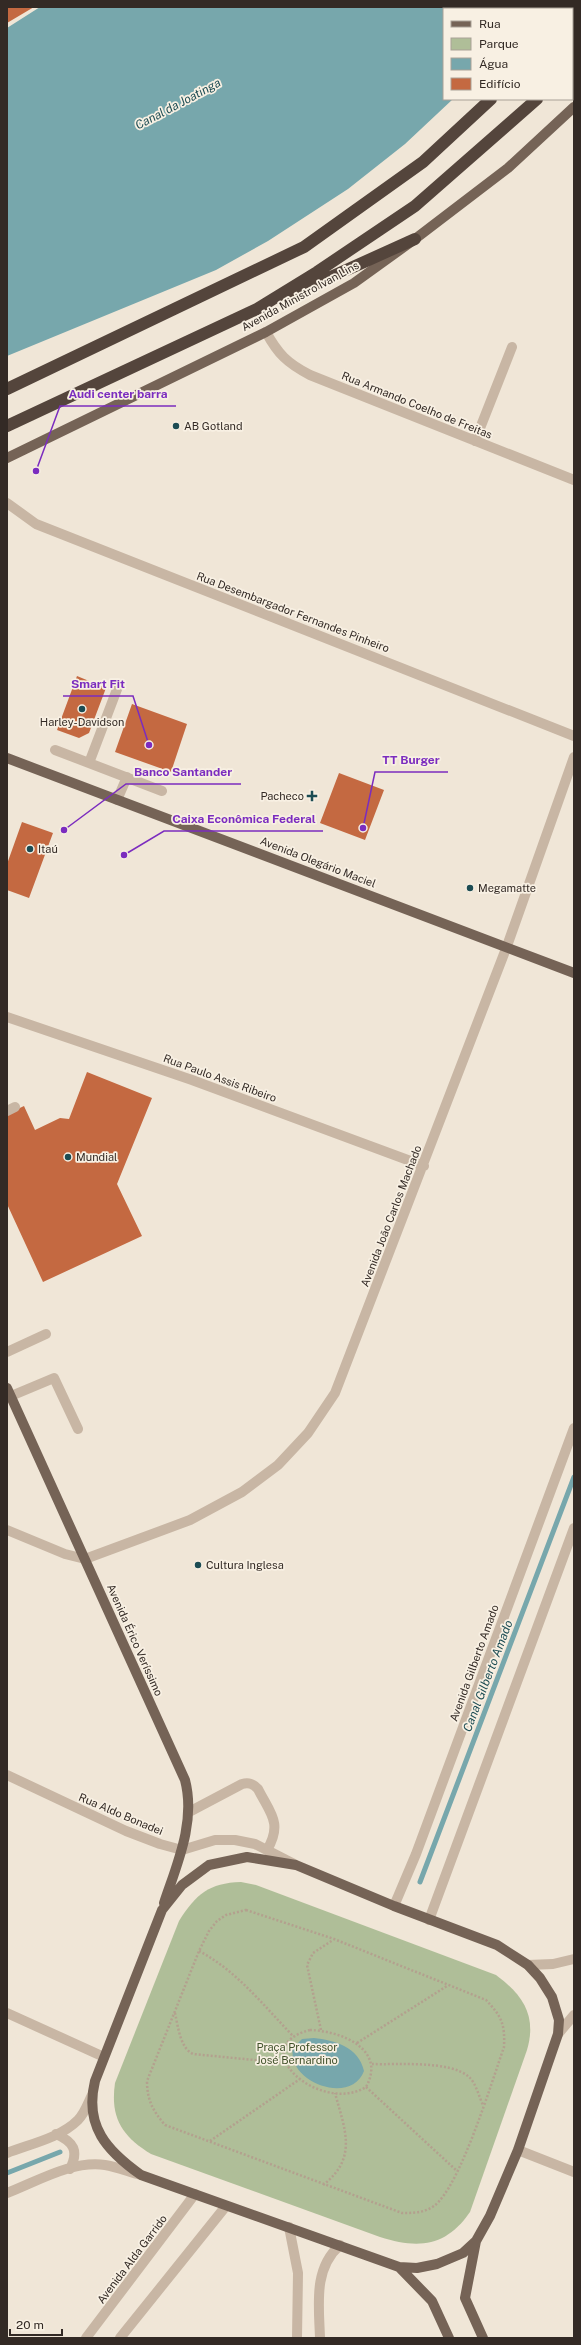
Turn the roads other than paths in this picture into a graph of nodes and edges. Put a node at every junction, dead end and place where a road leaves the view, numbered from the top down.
1 (490, 100) edge
2 (536, 100) edge
3 (574, 107) edge
4 (415, 240) junction
5 (257, 309) junction
6 (266, 332) junction
7 (512, 347) dead end
8 (7, 389) edge
9 (7, 426) edge
10 (474, 441) junction
11 (7, 458) edge
12 (574, 480) edge
13 (7, 503) edge
14 (119, 684) dead end
15 (574, 736) edge
16 (55, 750) dead end
17 (574, 757) edge
18 (7, 758) edge
19 (89, 763) junction
20 (126, 777) junction
21 (162, 791) dead end
22 (117, 800) junction
23 (507, 946) junction
24 (574, 973) edge
25 (7, 1017) edge
26 (424, 1166) junction
27 (46, 1334) dead end
28 (7, 1352) edge
29 (9, 1392) edge
30 (574, 1428) edge
31 (78, 1429) dead end
32 (574, 1528) edge
33 (7, 1530) edge
34 (85, 1559) junction
35 (7, 1775) edge
36 (189, 1812) junction
37 (182, 1850) junction
38 (268, 1850) junction
39 (296, 1865) junction
40 (394, 1906) junction
41 (162, 1910) junction
42 (429, 1920) junction
43 (574, 1960) edge
44 (528, 1965) junction
45 (7, 2014) edge
46 (574, 2015) edge
47 (558, 2034) junction
48 (104, 2057) junction
49 (92, 2095) junction
50 (56, 2134) junction
51 (518, 2150) junction
52 (7, 2153) edge
53 (70, 2169) junction
54 (574, 2172) edge
55 (141, 2175) junction
56 (7, 2193) edge
57 (195, 2194) junction
58 (226, 2206) junction
59 (289, 2227) junction
60 (476, 2241) junction
61 (340, 2245) junction
62 (399, 2267) junction
63 (86, 2338) edge
64 (120, 2338) edge
65 (297, 2338) edge
66 (320, 2338) edge
67 (449, 2338) edge
68 (483, 2338) edge

1 - 8 highway
2 - 5 highway, Avenida Ministro Ivan Lins
3 - 4 main road, Avenida Ministro Ivan Lins
4 - 5 highway
4 - 6 main road, Avenida Ministro Ivan Lins
5 - 9 highway, Avenida Ministro Ivan Lins
6 - 10 street, Rua Armando Coelho de Freitas
6 - 11 main road, Avenida Ministro Ivan Lins
7 - 10 street
10 - 12 street, Rua Armando Coelho de Freitas
13 - 15 street, Rua Desembargador Fernandes Pinheiro
14 - 19 street
16 - 19 street
17 - 23 street, Avenida João Carlos Machado
18 - 22 main road, Avenida Olegário Maciel
19 - 20 street
20 - 21 street
20 - 22 street
22 - 23 main road, Avenida Olegário Maciel
23 - 24 main road, Avenida Olegário Maciel
23 - 26 street, Avenida João Carlos Machado
25 - 26 street, Rua Paulo Assis Ribeiro
26 - 34 street, Avenida João Carlos Machado
27 - 28 street
29 - 31 street
29 - 34 main road, Avenida Érico Veríssimo
30 - 40 street, Avenida Gilberto Amado
32 - 42 street
33 - 34 street
34 - 36 main road, Avenida Érico Veríssimo
35 - 37 street, Rua Aldo Bonadei
36 - 37 main road, Avenida Érico Veríssimo
36 - 38 street
37 - 38 street
37 - 41 main road, Avenida Érico Veríssimo
38 - 39 street
39 - 40 main road
39 - 41 main road
40 - 42 main road
41 - 48 main road
42 - 44 main road
43 - 44 street
44 - 47 main road
45 - 48 street
46 - 47 street
47 - 51 main road
48 - 49 main road
49 - 50 street
49 - 55 main road
50 - 52 street
50 - 53 street
51 - 54 street
51 - 60 main road
53 - 55 street
53 - 56 street
55 - 57 main road
57 - 58 main road
57 - 63 street, Avenida Alda Garrido
58 - 59 main road
58 - 64 street
59 - 61 main road
59 - 65 street
60 - 62 main road
60 - 68 main road
61 - 62 main road
61 - 66 street
62 - 67 main road

